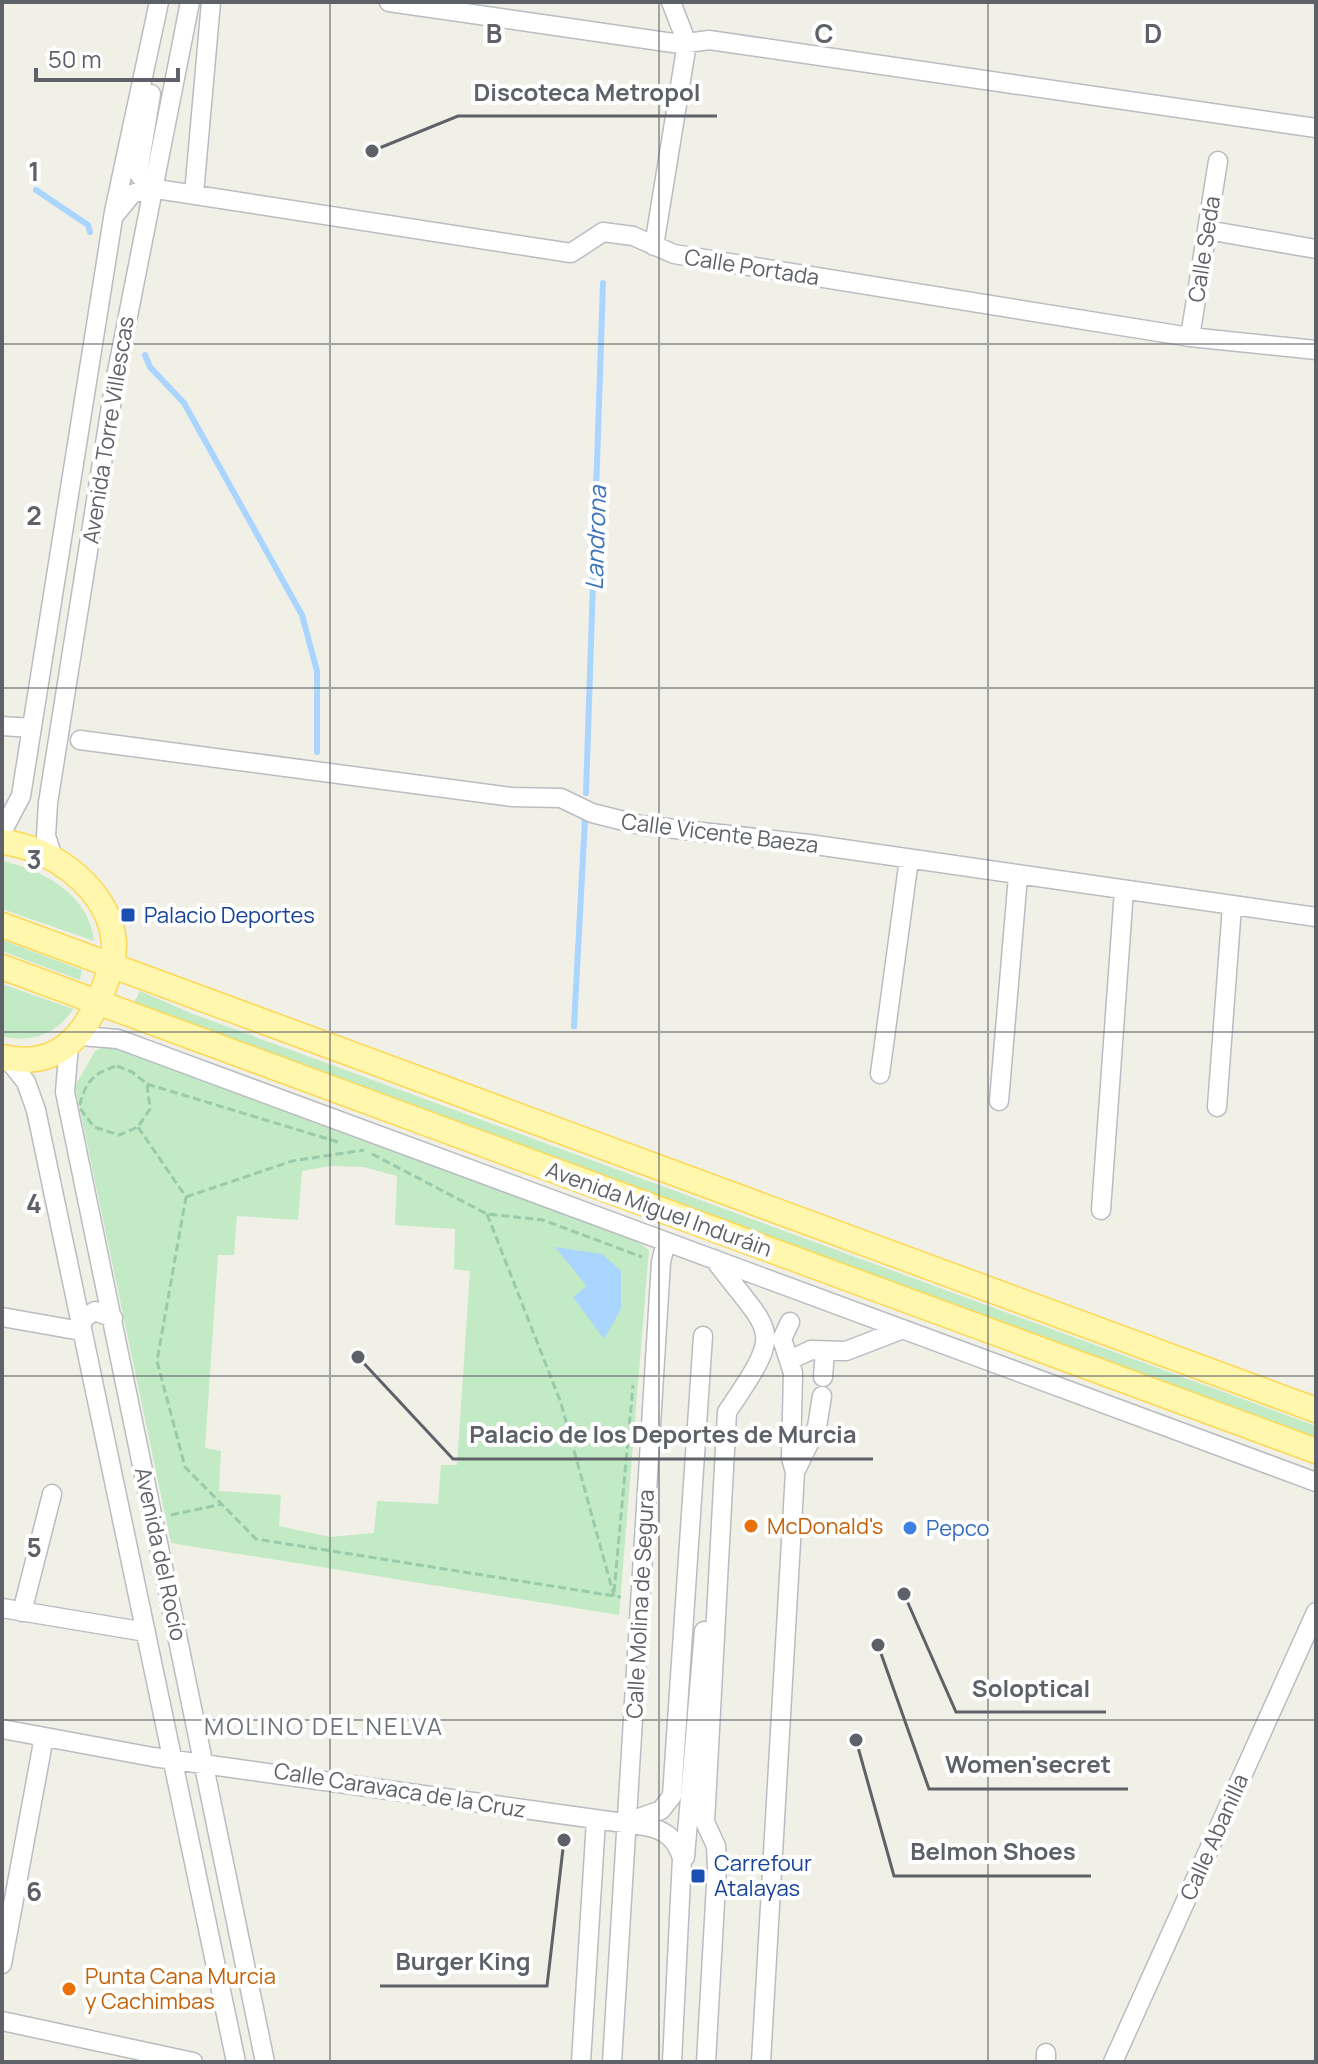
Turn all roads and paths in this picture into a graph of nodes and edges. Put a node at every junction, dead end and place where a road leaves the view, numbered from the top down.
1 (159, 2) edge
2 (190, 2) edge
3 (211, 2) edge
4 (389, 2) edge
5 (671, 2) edge
6 (454, 7) edge
7 (154, 25) junction
8 (687, 43) junction
9 (1316, 128) edge
10 (1218, 161) dead end
11 (150, 188) junction
12 (194, 194) junction
13 (113, 217) junction
14 (1207, 230) junction
15 (654, 246) junction
16 (1316, 249) edge
17 (1190, 337) junction
18 (1316, 350) edge
19 (2, 726) edge
20 (32, 728) junction
21 (80, 740) dead end
22 (2, 832) edge
23 (2, 842) edge
24 (909, 859) junction
25 (54, 860) junction
26 (1018, 876) junction
27 (1124, 890) junction
28 (1232, 906) junction
29 (1316, 917) edge
30 (2, 925) edge
31 (112, 966) junction
32 (2, 967) edge
33 (98, 1002) junction
34 (75, 1040) junction
35 (4, 1057) edge
36 (880, 1074) dead end
37 (147, 1084) junction
38 (999, 1101) dead end
39 (1217, 1107) dead end
40 (138, 1127) junction
41 (364, 1150) junction
42 (186, 1197) junction
43 (1101, 1210) dead end
44 (487, 1214) junction
45 (666, 1242) junction
46 (645, 1257) dead end
47 (714, 1259) junction
48 (2, 1317) edge
49 (790, 1322) dead end
50 (114, 1323) junction
51 (903, 1329) junction
52 (81, 1331) junction
53 (703, 1336) dead end
54 (825, 1351) junction
55 (790, 1360) junction
56 (634, 1380) dead end
57 (1316, 1410) edge
58 (1316, 1451) edge
59 (795, 1472) junction
60 (1316, 1482) edge
61 (52, 1494) dead end
62 (222, 1504) junction
63 (154, 1518) junction
64 (614, 1596) junction
65 (2, 1608) edge
66 (22, 1612) junction
67 (1316, 1612) edge
68 (704, 1627) dead end
69 (146, 1632) junction
70 (2, 1729) edge
71 (44, 1737) junction
72 (174, 1759) junction
73 (204, 1762) junction
74 (596, 1820) junction
75 (625, 1823) junction
76 (683, 1876) junction
77 (2, 1964) edge
78 (2, 2021) edge
79 (193, 2062) edge
80 (236, 2062) edge
81 (265, 2062) edge
82 (581, 2062) edge
83 (612, 2062) edge
84 (672, 2062) edge
85 (706, 2062) edge
86 (761, 2062) edge
87 (1113, 2062) edge

1 - 7 street, Avenida Torre Villescas
2 - 11 street, Avenida Torre Villescas
3 - 12 street
4 - 6 street
5 - 8 street
6 - 8 street
7 - 11 street
7 - 13 street, Avenida Torre Villescas
8 - 9 street
8 - 15 street
10 - 14 street, Calle Seda
11 - 12 street, Calle Portada
11 - 13 street
11 - 25 street, Avenida Torre Villescas
12 - 15 street, Calle Portada
13 - 20 street, Avenida Torre Villescas
14 - 16 street
14 - 17 street, Calle Seda
15 - 17 street, Calle Portada
17 - 18 street, Calle Portada
19 - 20 street
20 - 22 street, Avenida Torre Villescas
21 - 24 street, Calle Vicente Baeza
23 - 25 main road
24 - 26 street, Calle Vicente Baeza
24 - 36 street
25 - 31 main road
26 - 27 street, Calle Vicente Baeza
26 - 38 street
27 - 28 street, Calle Vicente Baeza
27 - 43 street
28 - 29 street, Calle Vicente Baeza
28 - 39 street
30 - 31 main road, Avenida Miguel Induráin
31 - 33 main road
31 - 57 main road, Avenida Miguel Induráin
32 - 33 main road, Avenida Miguel Induráin
33 - 34 main road
33 - 58 main road, Avenida Miguel Induráin
34 - 35 main road
34 - 45 street
34 - 50 street, Avenida del Rocío
35 - 52 street, Avenida del Rocío
37 - 40 path
37 - 40 path
37 - 41 path
40 - 42 path
41 - 42 path
41 - 44 path
42 - 62 path
44 - 46 path
44 - 64 path
45 - 47 street
45 - 75 street, Calle Molina de Segura
47 - 51 street
47 - 85 street
48 - 52 street
49 - 55 street
50 - 52 street
50 - 52 street
50 - 63 street, Avenida del Rocío
51 - 54 street
51 - 60 street
52 - 69 street, Avenida del Rocío
53 - 75 street
54 - 55 street
54 - 59 street
55 - 59 street
56 - 64 path
59 - 86 street
61 - 66 street
62 - 63 path
62 - 64 path
63 - 73 street, Avenida del Rocío
65 - 66 street
66 - 69 street
67 - 87 street, Calle Abanilla
68 - 76 street
69 - 72 street, Avenida del Rocío
70 - 71 street, Calle Caravaca de la Cruz
71 - 72 street, Calle Caravaca de la Cruz
71 - 77 street
72 - 73 street, Calle Caravaca de la Cruz
72 - 80 street, Avenida del Rocío
73 - 74 street, Calle Caravaca de la Cruz
73 - 81 street, Avenida del Rocío
74 - 75 street, Calle Caravaca de la Cruz
74 - 82 street
75 - 76 street
75 - 83 street, Calle Molina de Segura
76 - 84 street
78 - 79 street

